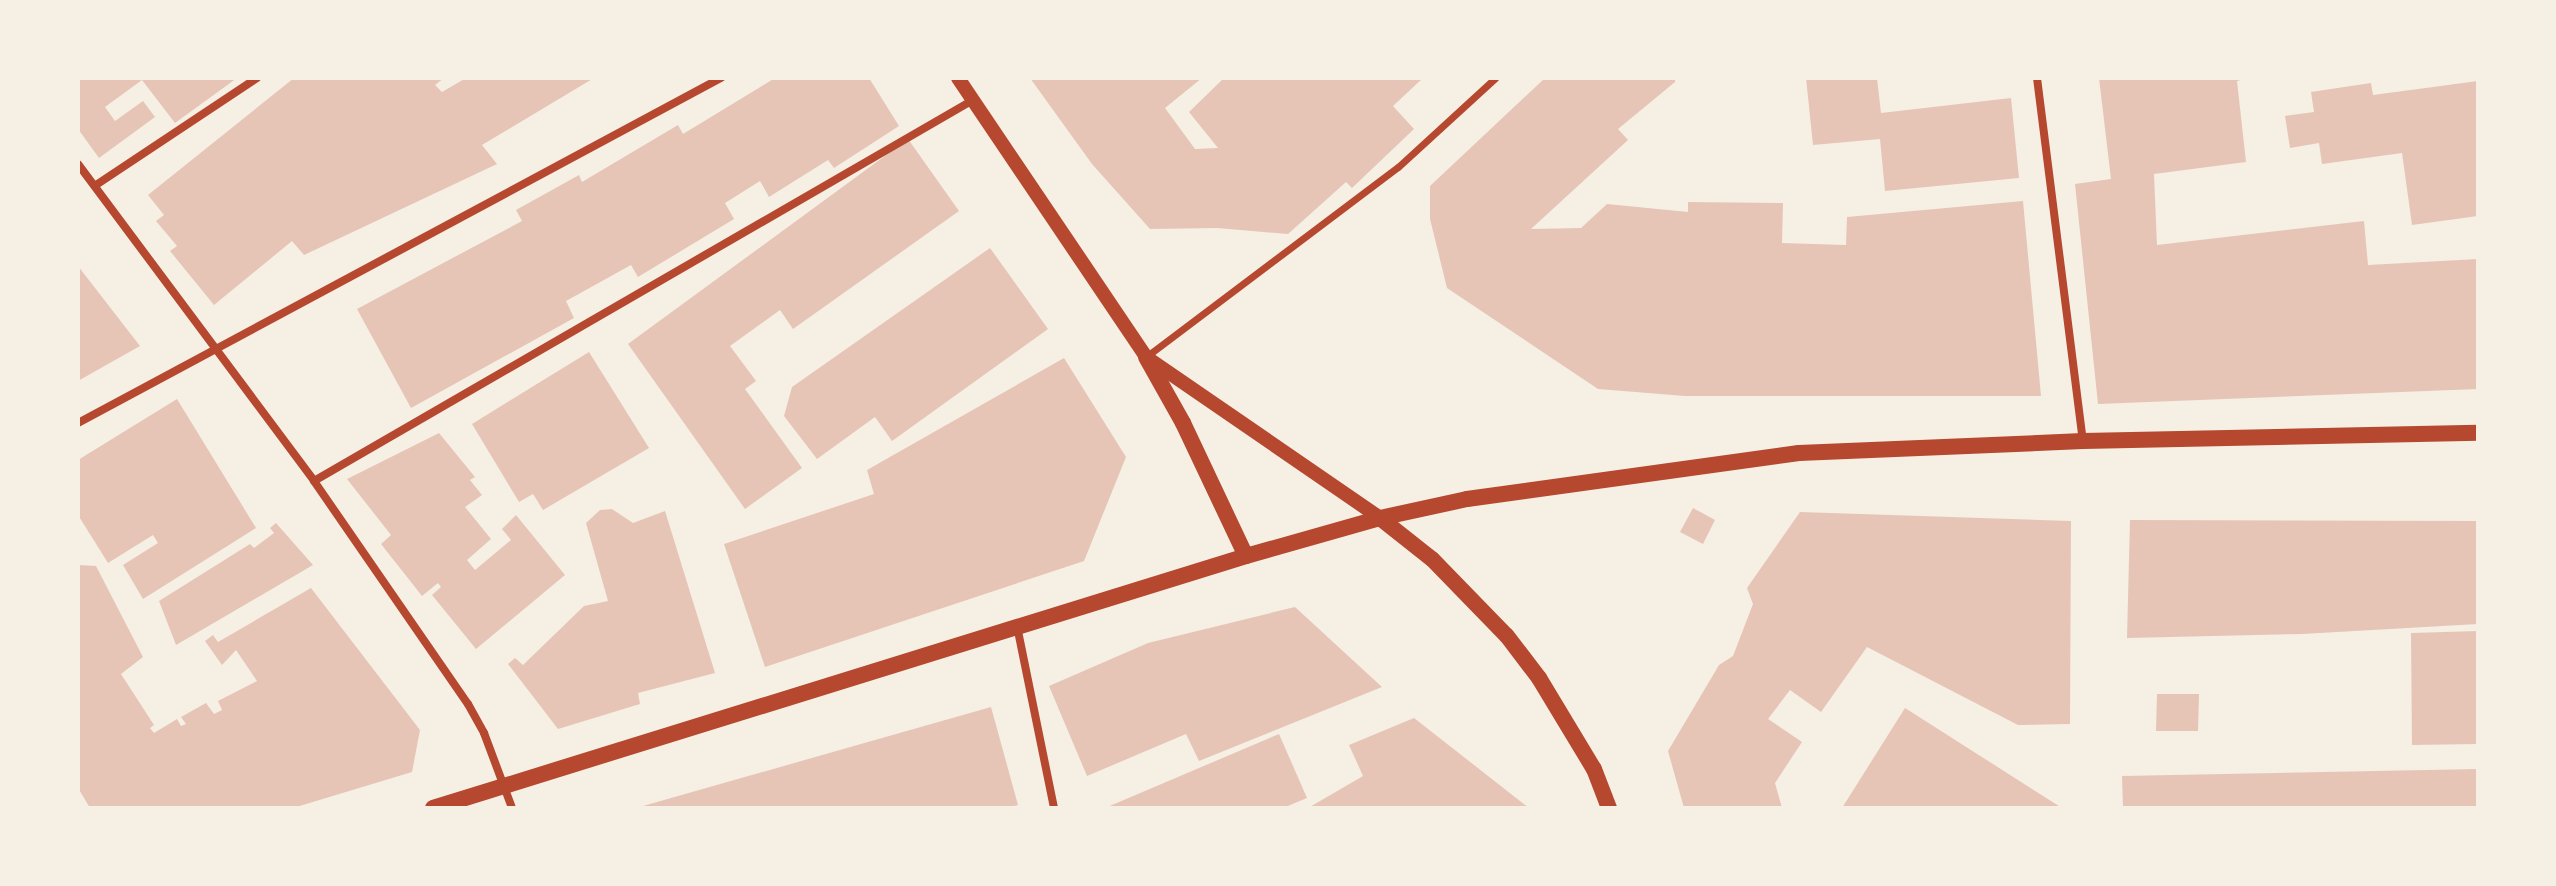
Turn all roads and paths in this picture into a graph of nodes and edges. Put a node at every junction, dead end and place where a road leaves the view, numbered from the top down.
1 (257, 78) edge
2 (721, 78) edge
3 (958, 78) edge
4 (1495, 78) edge
5 (2037, 78) edge
6 (973, 100) junction
7 (78, 164) edge
8 (96, 185) junction
9 (216, 351) junction
10 (1146, 357) junction
11 (78, 423) edge
12 (2478, 433) edge
13 (2083, 441) junction
14 (314, 481) junction
15 (1380, 518) junction
16 (1246, 556) junction
17 (1017, 626) junction
18 (505, 785) junction
19 (433, 808) edge
20 (512, 808) edge
21 (1054, 808) edge
22 (1609, 808) edge

1 - 8 street
2 - 9 street
3 - 6 street
4 - 10 street
5 - 13 street
6 - 10 street
6 - 14 street
7 - 8 street
8 - 9 street
9 - 11 street
9 - 14 street
10 - 15 street
10 - 16 main road
12 - 13 main road
13 - 15 main road
14 - 18 street
15 - 16 main road
15 - 22 main road
16 - 17 main road
17 - 18 main road
17 - 21 street
18 - 19 main road
18 - 20 street

